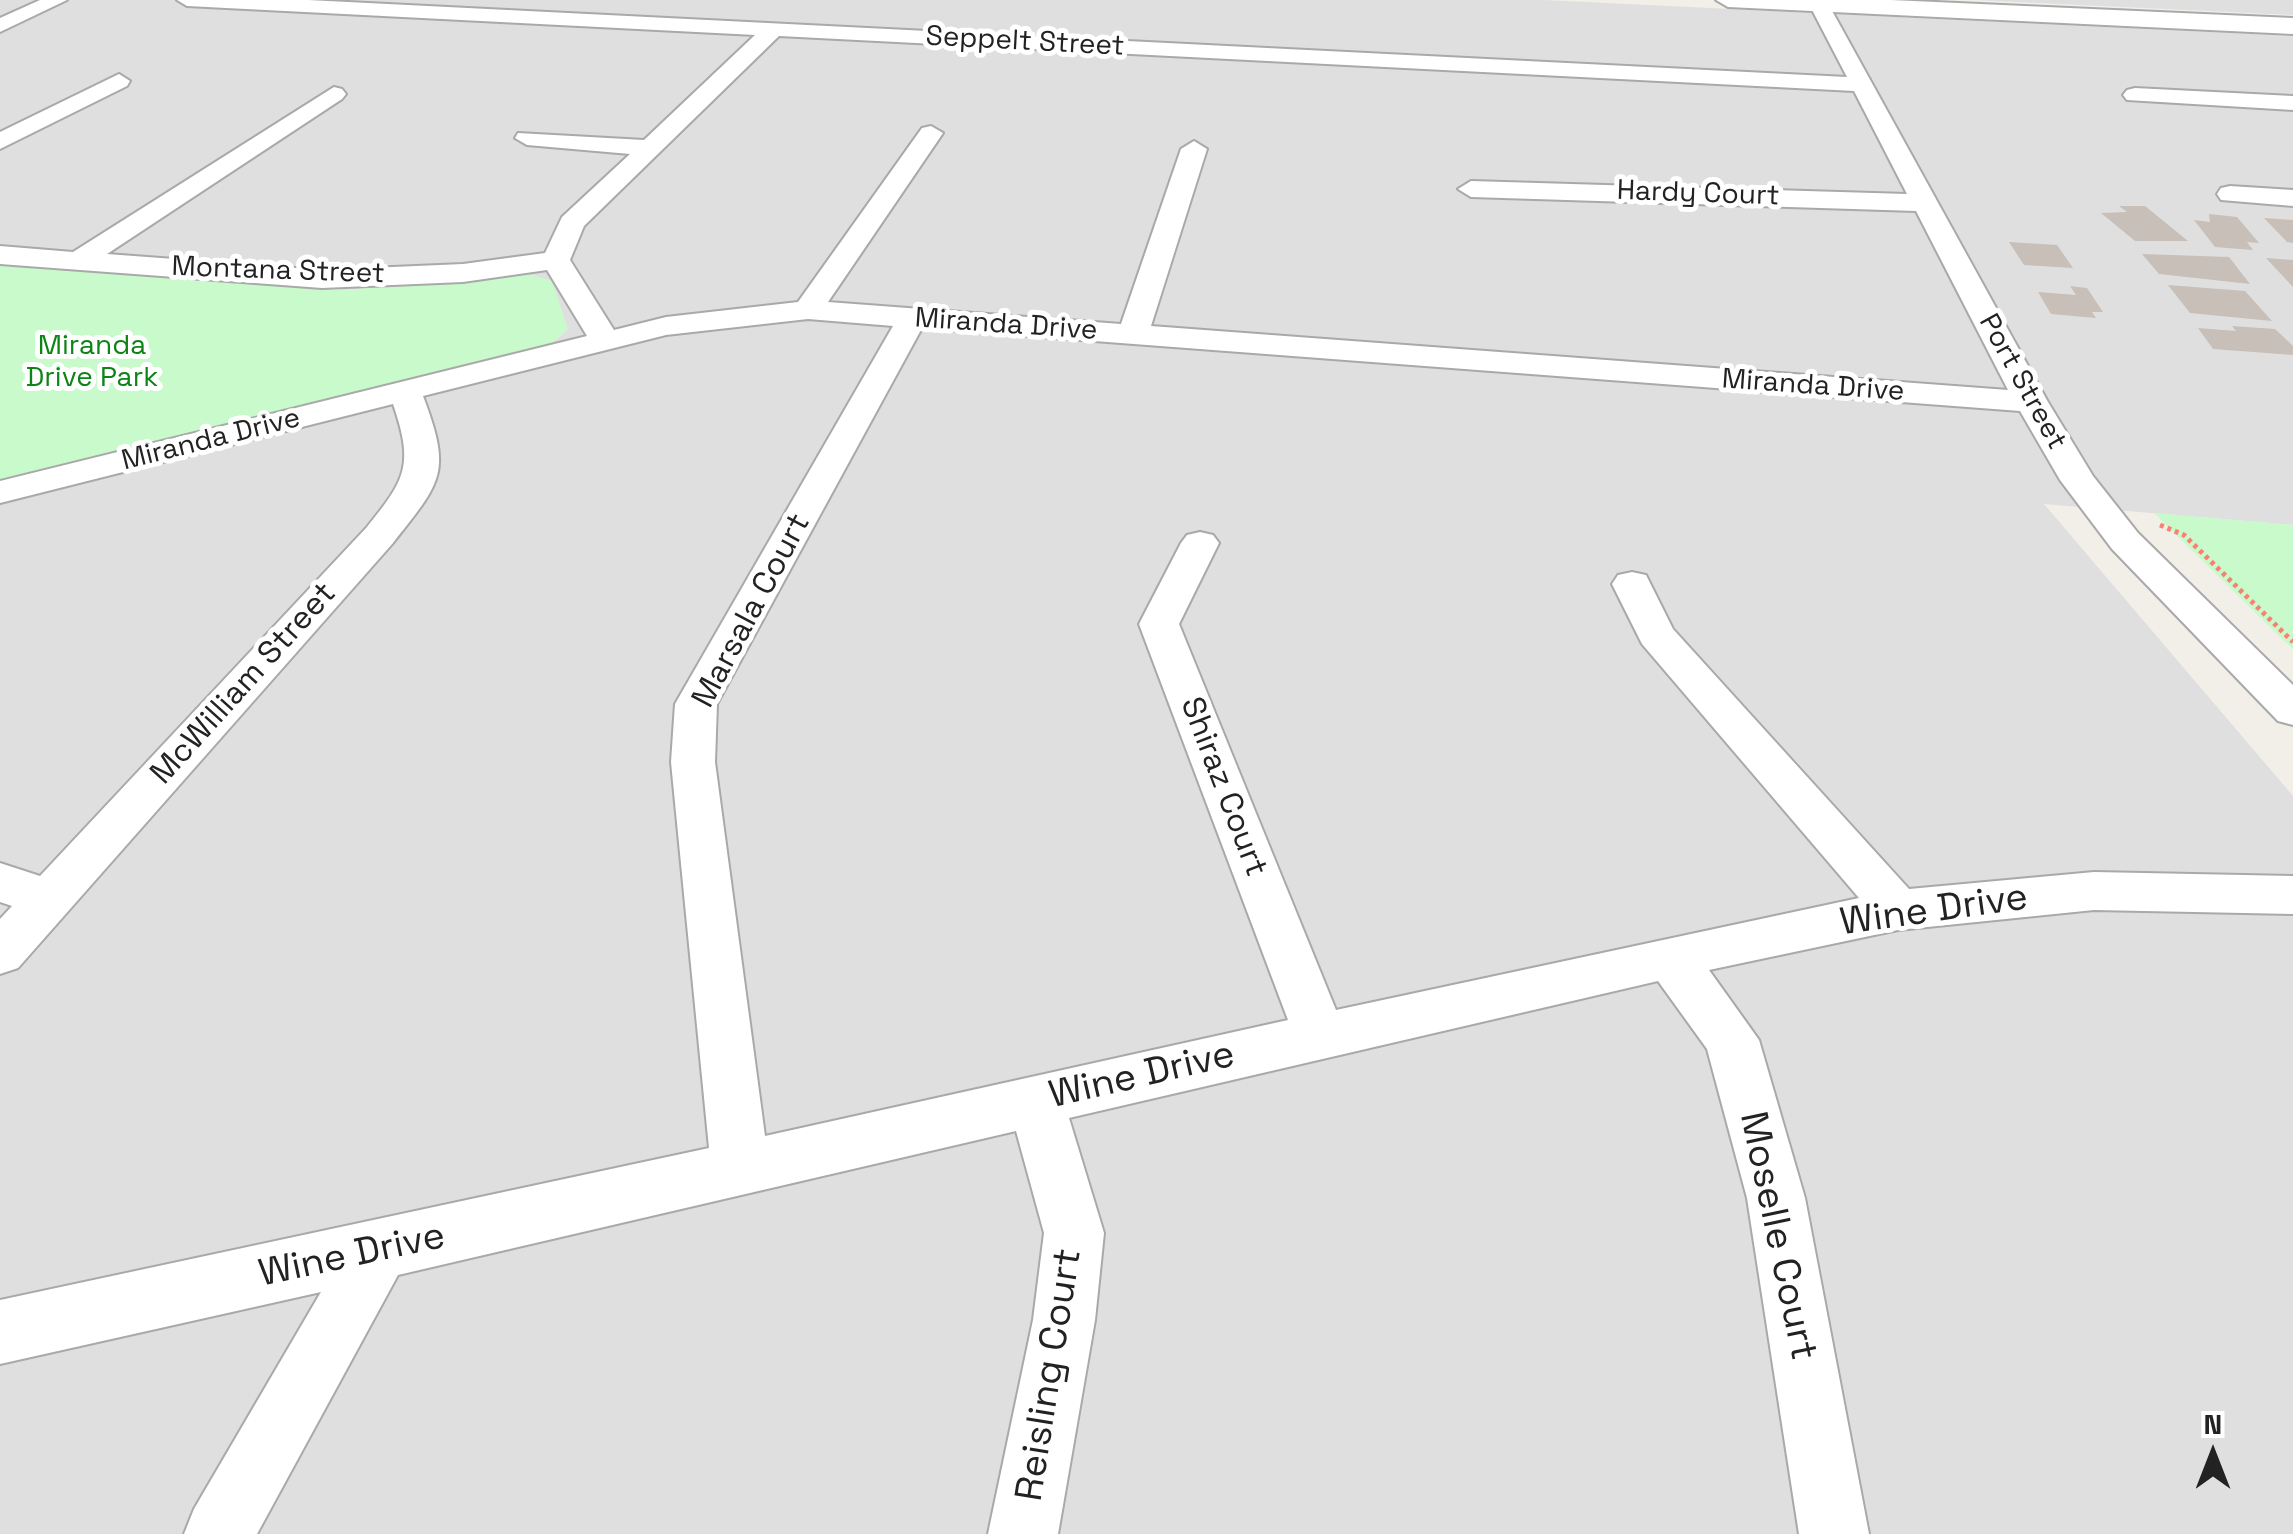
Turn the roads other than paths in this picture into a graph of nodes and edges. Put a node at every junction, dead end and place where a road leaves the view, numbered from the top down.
1 (57, 0) edge
2 (187, 0) edge
3 (1728, 0) edge
4 (1819, 4) junction
5 (0, 26) edge
6 (2293, 26) edge
7 (774, 29) junction
8 (119, 80) dead end
9 (1863, 85) junction
10 (334, 94) dead end
11 (2135, 95) dead end
12 (2293, 103) edge
13 (931, 133) dead end
14 (527, 138) dead end
15 (0, 142) edge
16 (652, 148) junction
17 (1194, 149) dead end
18 (1470, 189) dead end
19 (2230, 194) dead end
20 (2293, 198) edge
21 (1924, 202) junction
22 (0, 255) edge
23 (556, 260) junction
24 (78, 261) junction
25 (808, 310) junction
26 (912, 319) junction
27 (1133, 334) junction
28 (605, 341) junction
29 (406, 392) junction
30 (2030, 402) junction
31 (0, 492) edge
32 (1200, 543) dead end
33 (1632, 584) dead end
34 (2293, 710) edge
35 (0, 882) edge
36 (48, 899) junction
37 (2284, 906) edge
38 (1898, 910) junction
39 (0, 954) edge
40 (1670, 957) junction
41 (1320, 1035) junction
42 (1036, 1100) junction
43 (740, 1168) junction
44 (379, 1250) junction
45 (0, 1332) edge
46 (218, 1534) edge
47 (1023, 1534) edge
48 (1834, 1534) edge

1 - 5 street
2 - 7 street, Seppelt Street
3 - 4 street
4 - 6 street
4 - 9 street, Port Street
7 - 9 street, Seppelt Street
7 - 16 street
8 - 15 street
9 - 21 street, Port Street
10 - 24 street
11 - 12 street
13 - 25 street
14 - 16 street
16 - 23 street
17 - 27 street
18 - 21 street, Hardy Court
19 - 20 street
21 - 30 street, Port Street
22 - 24 street, Montana Street
23 - 24 street, Montana Street
23 - 28 street
25 - 26 street, Miranda Drive
25 - 28 street, Miranda Drive
26 - 27 street, Miranda Drive
26 - 43 street, Marsala Court
27 - 30 street, Miranda Drive
28 - 29 street, Miranda Drive
29 - 31 street, Miranda Drive
29 - 36 street, McWilliam Street
30 - 34 street, Port Street
32 - 41 street, Shiraz Court
33 - 38 street
35 - 36 street
36 - 39 street, McWilliam Street
37 - 38 street, Wine Drive
38 - 40 street, Wine Drive
40 - 41 street, Wine Drive
40 - 48 street, Moselle Court
41 - 42 street, Wine Drive
42 - 43 street, Wine Drive
42 - 47 street, Reisling Court
43 - 44 street, Wine Drive
44 - 45 street, Wine Drive
44 - 46 street

